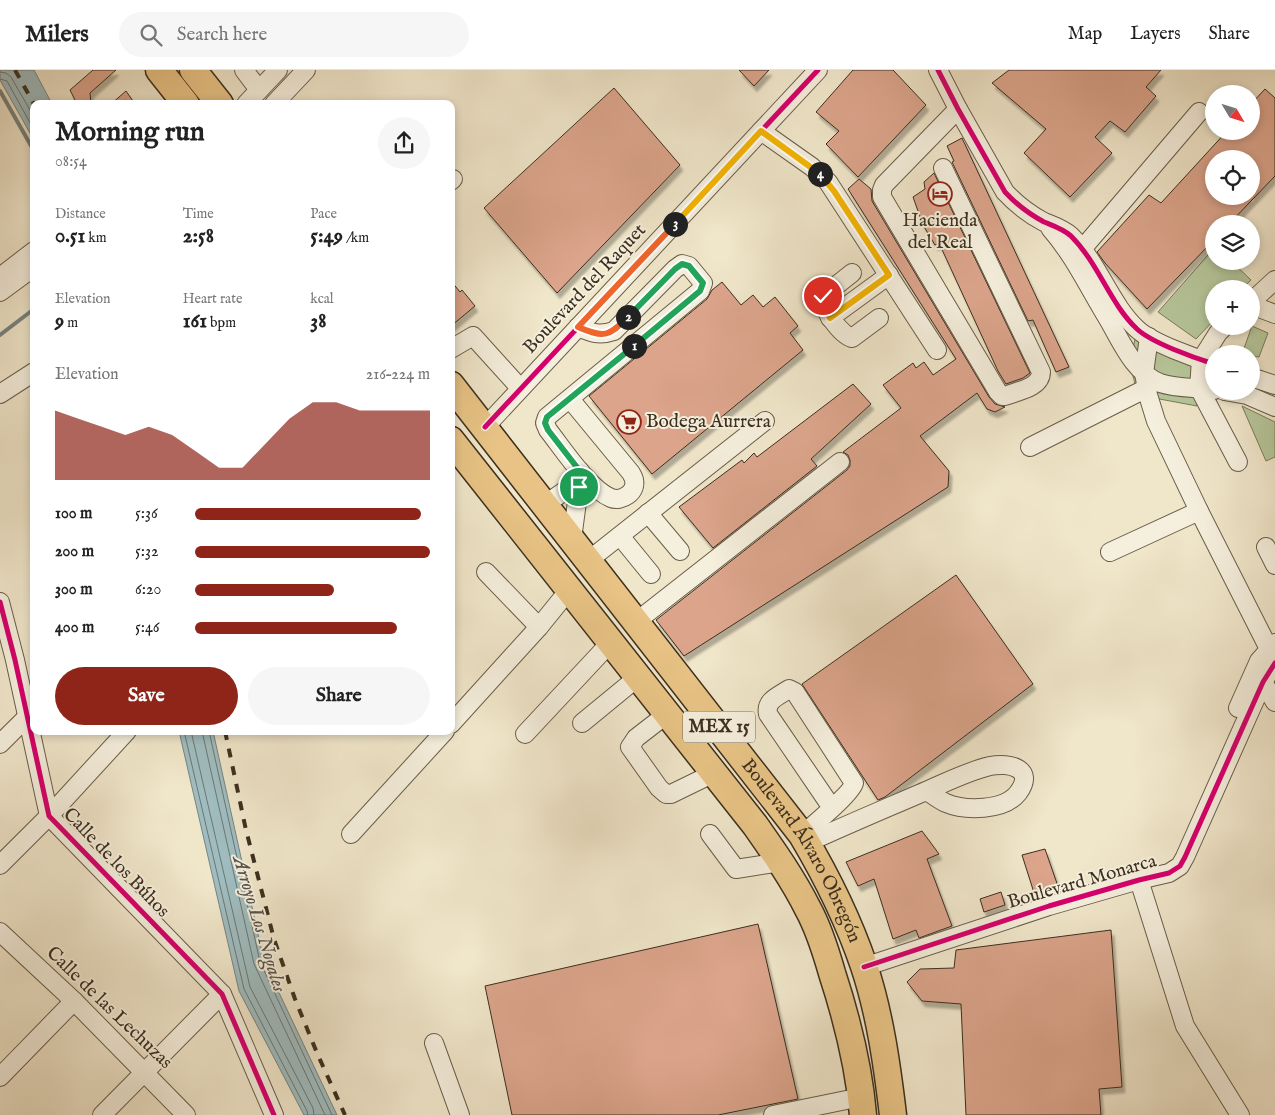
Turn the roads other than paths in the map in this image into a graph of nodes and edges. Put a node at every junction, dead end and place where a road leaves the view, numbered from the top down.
1 (159, 70) edge
2 (193, 70) edge
3 (244, 70) edge
4 (278, 70) edge
5 (306, 70) edge
6 (818, 70) edge
7 (938, 70) edge
8 (259, 90) junction
9 (183, 100) edge
10 (211, 100) edge
11 (250, 100) edge
12 (280, 100) edge
13 (958, 109) junction
14 (1199, 112) dead end
15 (761, 131) junction
16 (943, 168) dead end
17 (1044, 222) junction
18 (1083, 248) junction
19 (30, 254) edge
20 (30, 269) edge
21 (852, 273) dead end
22 (889, 275) junction
23 (0, 277) edge
24 (1275, 280) edge
25 (0, 292) edge
26 (1260, 294) edge
27 (1260, 307) edge
28 (1275, 314) edge
29 (830, 318) junction
30 (880, 318) dead end
31 (578, 327) junction
32 (1149, 337) junction
33 (455, 346) edge
34 (937, 350) dead end
35 (1205, 361) edge
36 (30, 375) edge
37 (1260, 380) edge
38 (1146, 381) junction
39 (1275, 385) edge
40 (520, 388) junction
41 (1205, 389) edge
42 (455, 390) edge
43 (0, 394) edge
44 (570, 399) junction
45 (1211, 400) edge
46 (1259, 400) edge
47 (1275, 407) edge
48 (765, 421) dead end
49 (485, 427) junction
50 (455, 445) edge
51 (1030, 448) dead end
52 (840, 462) dead end
53 (1238, 462) dead end
54 (583, 475) junction
55 (545, 504) junction
56 (1199, 511) junction
57 (648, 513) junction
58 (620, 536) junction
59 (572, 539) junction
60 (1266, 547) dead end
61 (680, 551) dead end
62 (1110, 552) dead end
63 (589, 560) junction
64 (1275, 565) edge
65 (486, 572) dead end
66 (651, 574) dead end
67 (569, 590) junction
68 (1, 611) edge
69 (637, 621) junction
70 (539, 627) junction
71 (611, 642) junction
72 (1273, 652) edge
73 (638, 677) junction
74 (1263, 682) junction
75 (1275, 702) edge
76 (667, 714) junction
77 (27, 717) junction
78 (455, 720) edge
79 (582, 723) dead end
80 (30, 730) edge
81 (525, 734) dead end
82 (31, 735) edge
83 (123, 735) edge
84 (441, 735) edge
85 (0, 744) edge
86 (714, 773) junction
87 (927, 791) junction
88 (832, 808) junction
89 (49, 816) junction
90 (351, 834) dead end
91 (710, 834) dead end
92 (805, 839) junction
93 (781, 862) junction
94 (0, 865) edge
95 (1142, 879) junction
96 (0, 932) edge
97 (864, 967) junction
98 (222, 994) junction
99 (74, 1001) junction
100 (434, 1043) dead end
101 (145, 1072) junction
102 (0, 1077) edge
103 (862, 1106) edge
104 (102, 1115) edge
105 (186, 1115) edge
106 (274, 1115) edge
107 (460, 1115) edge
108 (774, 1115) edge
109 (893, 1115) edge
110 (1240, 1115) edge

1 - 9 highway
2 - 10 highway
3 - 8 street
4 - 8 street
5 - 12 street
6 - 15 street, Boulevard del Raquet
7 - 13 street
8 - 11 street
13 - 16 street
13 - 17 street
14 - 18 street
15 - 22 street
15 - 31 street, Boulevard del Raquet
17 - 18 street
17 - 38 street
18 - 32 street
19 - 23 street
20 - 25 street
21 - 29 street
22 - 29 street
22 - 34 street
24 - 26 street
27 - 28 street
29 - 30 street
31 - 40 street, Boulevard del Raquet
31 - 44 street
32 - 35 street
32 - 38 street
33 - 40 street
36 - 43 street
37 - 39 street
38 - 41 street
38 - 51 street
38 - 56 street
40 - 49 street, Boulevard del Raquet
42 - 49 highway, Boulevard Álvaro Obregón / MEX 15
44 - 54 street
44 - 54 street
45 - 53 street
46 - 47 street
48 - 57 street
49 - 55 highway, Boulevard Álvaro Obregón / MEX 15
50 - 67 highway, Boulevard Álvaro Obregón / MEX 15
52 - 69 street
54 - 55 street
54 - 59 street
55 - 59 highway, Boulevard Álvaro Obregón / MEX 15
56 - 62 street
56 - 72 street
57 - 58 street
57 - 61 street
58 - 63 street
58 - 66 street
59 - 63 highway, Boulevard Álvaro Obregón / MEX 15
60 - 64 street
63 - 69 highway, Boulevard Álvaro Obregón / MEX 15
65 - 70 street
67 - 70 street
67 - 71 highway, Boulevard Álvaro Obregón / MEX 15
68 - 77 street, Calle de los Búhos
69 - 92 highway, Boulevard Álvaro Obregón / MEX 15
70 - 78 street
71 - 73 highway, Boulevard Álvaro Obregón / MEX 15
71 - 81 street
72 - 74 street, Boulevard Monarca
72 - 95 street, Boulevard Monarca
73 - 76 highway, Boulevard Álvaro Obregón / MEX 15
73 - 79 street
74 - 75 street
74 - 95 street, Boulevard Monarca
76 - 86 highway, Boulevard Álvaro Obregón / MEX 15
76 - 86 street
77 - 80 street, Calle de los Búhos
77 - 85 street
82 - 89 street, Calle de los Búhos
83 - 89 street
84 - 90 street
86 - 93 highway, Boulevard Álvaro Obregón / MEX 15
87 - 87 street
87 - 92 street
88 - 88 street
88 - 92 street
89 - 94 street
89 - 98 street, Calle de los Búhos
91 - 93 street
92 - 97 highway, Boulevard Álvaro Obregón / MEX 15
93 - 103 highway, Boulevard Álvaro Obregón / MEX 15
95 - 97 street, Boulevard Monarca
95 - 110 street
96 - 99 street, Calle de las Lechuzas
97 - 109 highway, Boulevard Álvaro Obregón / MEX 15
98 - 101 street
98 - 106 street, Calle de los Búhos
99 - 101 street, Calle de las Lechuzas
99 - 102 street
100 - 107 street
101 - 104 street
101 - 105 street, Calle de las Lechuzas
103 - 108 street

